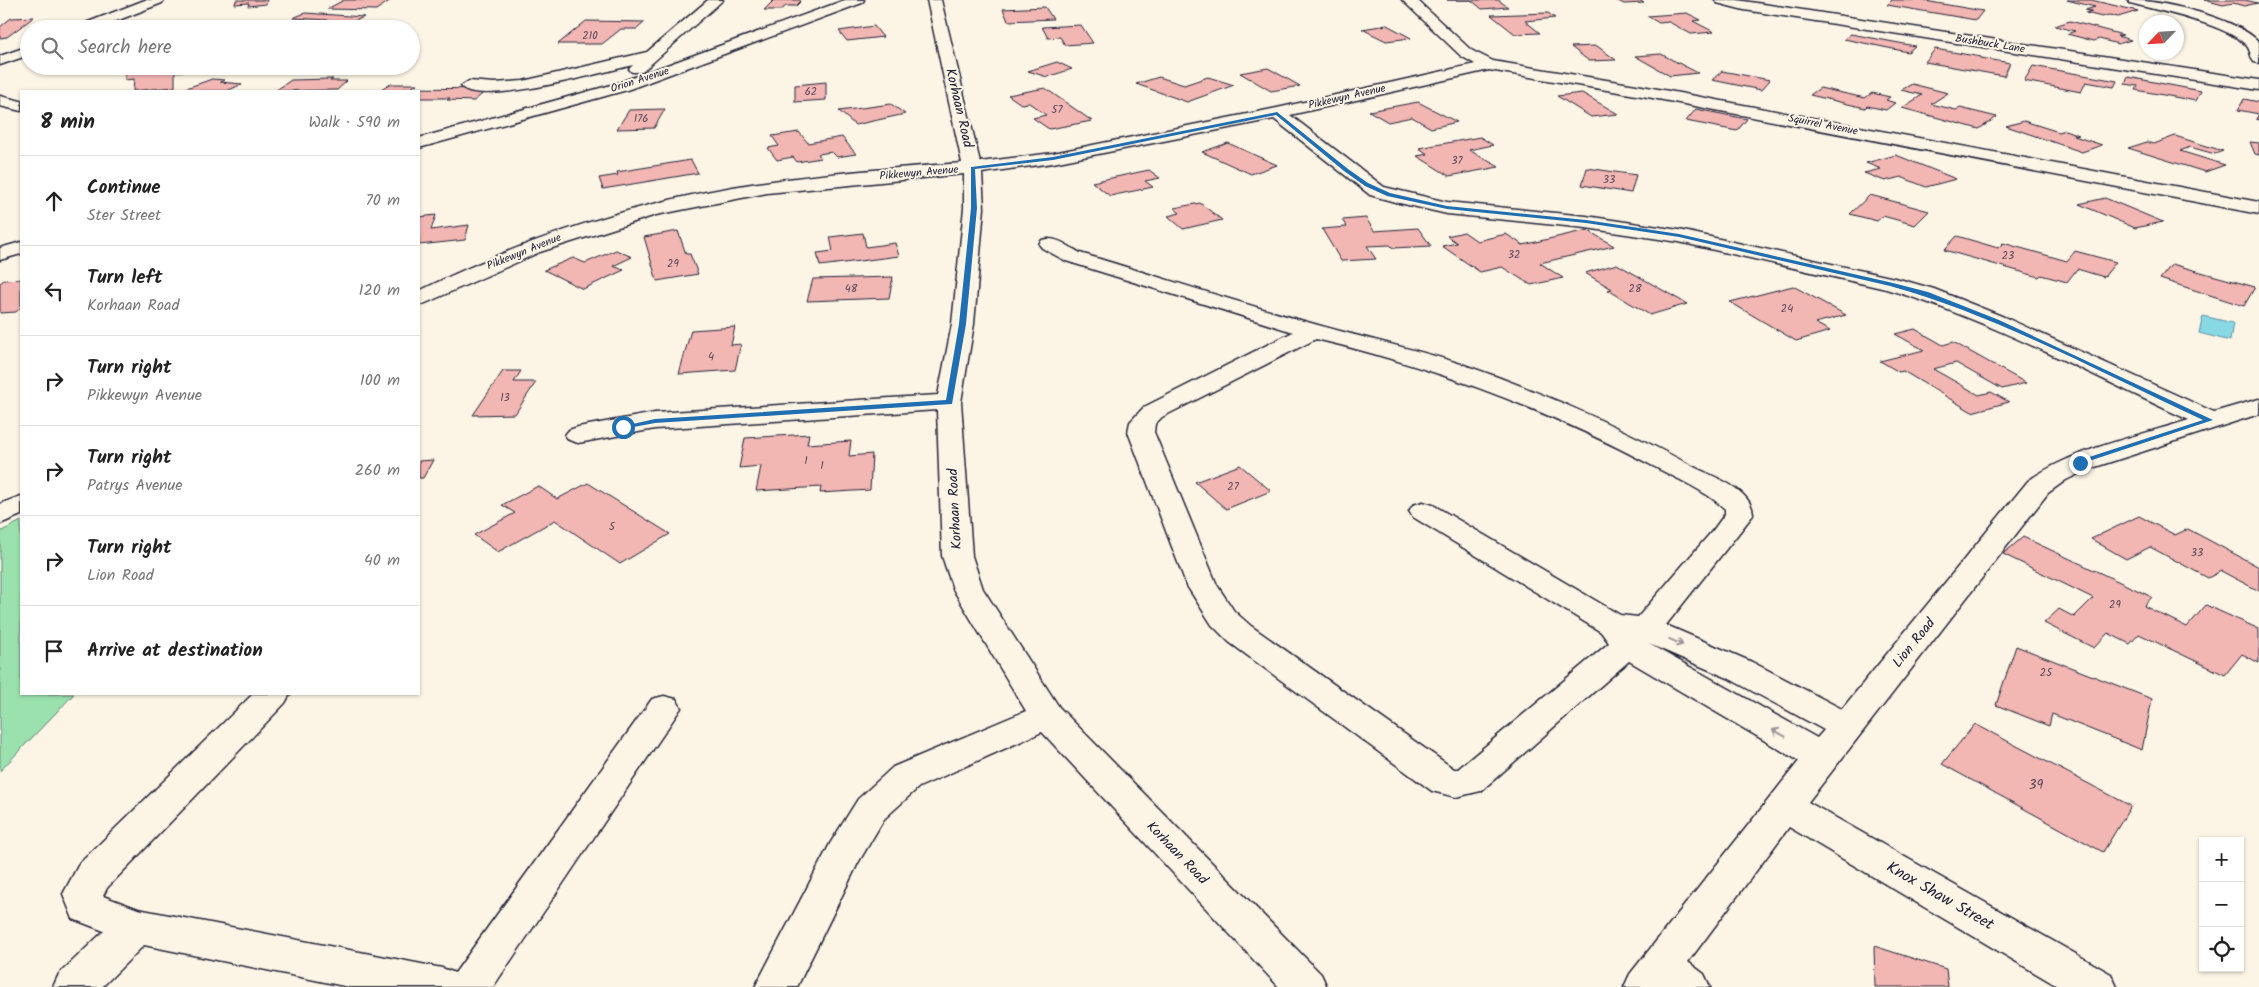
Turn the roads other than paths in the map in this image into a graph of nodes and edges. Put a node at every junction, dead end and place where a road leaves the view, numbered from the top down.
1 (157, 0) edge
2 (716, 0) edge
3 (857, 0) edge
4 (934, 0) edge
5 (1409, 0) edge
6 (1722, 0) edge
7 (2135, 0) edge
8 (105, 20) edge
9 (20, 53) edge
10 (652, 56) junction
11 (2259, 59) edge
12 (0, 61) edge
13 (1488, 65) junction
14 (2259, 85) edge
15 (469, 86) dead end
16 (621, 87) junction
17 (0, 101) edge
18 (20, 106) edge
19 (1277, 113) junction
20 (420, 144) edge
21 (972, 168) junction
22 (2259, 208) edge
23 (1049, 244) dead end
24 (20, 248) edge
25 (0, 254) edge
26 (420, 299) edge
27 (1313, 331) junction
28 (949, 402) junction
29 (2259, 406) edge
30 (2210, 420) junction
31 (578, 435) dead end
32 (20, 505) edge
33 (1424, 511) dead end
34 (0, 515) edge
35 (1629, 633) junction
36 (272, 695) edge
37 (664, 708) dead end
38 (1047, 716) junction
39 (1846, 726) junction
40 (1822, 757) junction
41 (1784, 806) junction
42 (137, 926) junction
43 (1665, 980) edge
44 (74, 987) edge
45 (442, 987) edge
46 (469, 987) edge
47 (776, 987) edge
48 (1306, 987) edge
49 (2096, 987) edge

1 - 8 street
2 - 10 street
3 - 16 street, Orion Avenue
4 - 21 street, Korhaan Road
5 - 13 street, Squirrel Avenue
6 - 14 street, Bushbuck Lane
7 - 11 street
9 - 12 street
10 - 15 street
10 - 16 street
13 - 19 street, Pikkewyn Avenue
13 - 22 street, Squirrel Avenue
16 - 20 street, Orion Avenue
17 - 18 street
19 - 21 street, Pikkewyn Avenue
19 - 30 street
21 - 26 street, Pikkewyn Avenue
21 - 28 street, Korhaan Road
23 - 27 street
24 - 25 street
27 - 35 street
27 - 35 street
28 - 31 street
28 - 38 street, Korhaan Road
29 - 30 street, Lion Road
30 - 39 street, Lion Road
32 - 34 street
33 - 35 street
35 -> 39 street
40 -> 35 street
36 - 42 street
37 - 46 street
38 - 47 street
38 - 48 street, Korhaan Road
39 - 40 street, Lion Road
40 - 41 street, Lion Road
41 - 43 street, Lion Road
41 - 49 street, Knox Shaw Street
42 - 44 street
42 - 45 street

